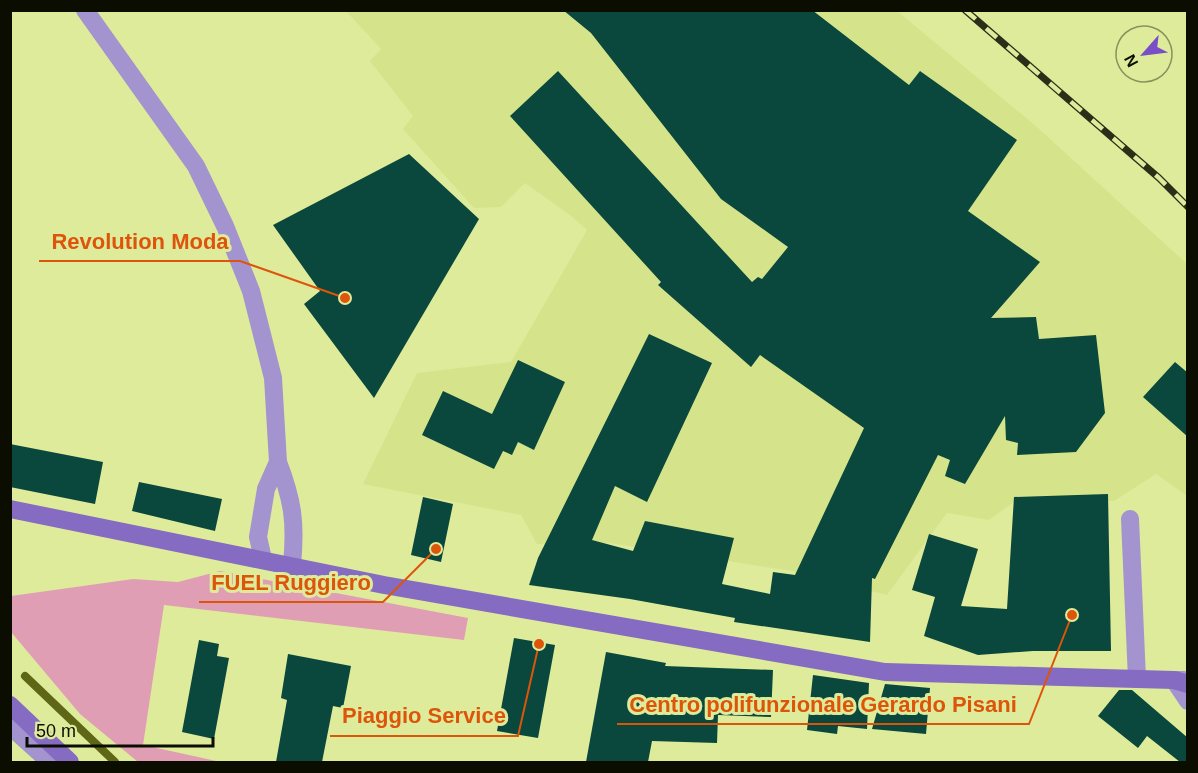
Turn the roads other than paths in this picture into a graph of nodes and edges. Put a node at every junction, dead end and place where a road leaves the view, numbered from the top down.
1 (85, 10) edge
2 (278, 462) junction
3 (14, 512) edge
4 (1130, 519) dead end
5 (262, 559) junction
6 (292, 566) junction
7 (1137, 679) junction
8 (1183, 681) edge
9 (1188, 700) edge
10 (10, 705) edge
11 (10, 726) edge
12 (50, 762) edge
13 (70, 762) edge

1 - 2 street
2 - 5 street
2 - 6 street
3 - 5 main road
4 - 7 street
5 - 6 main road
6 - 7 main road
7 - 8 main road
8 - 9 street
10 - 13 main road
11 - 12 street

